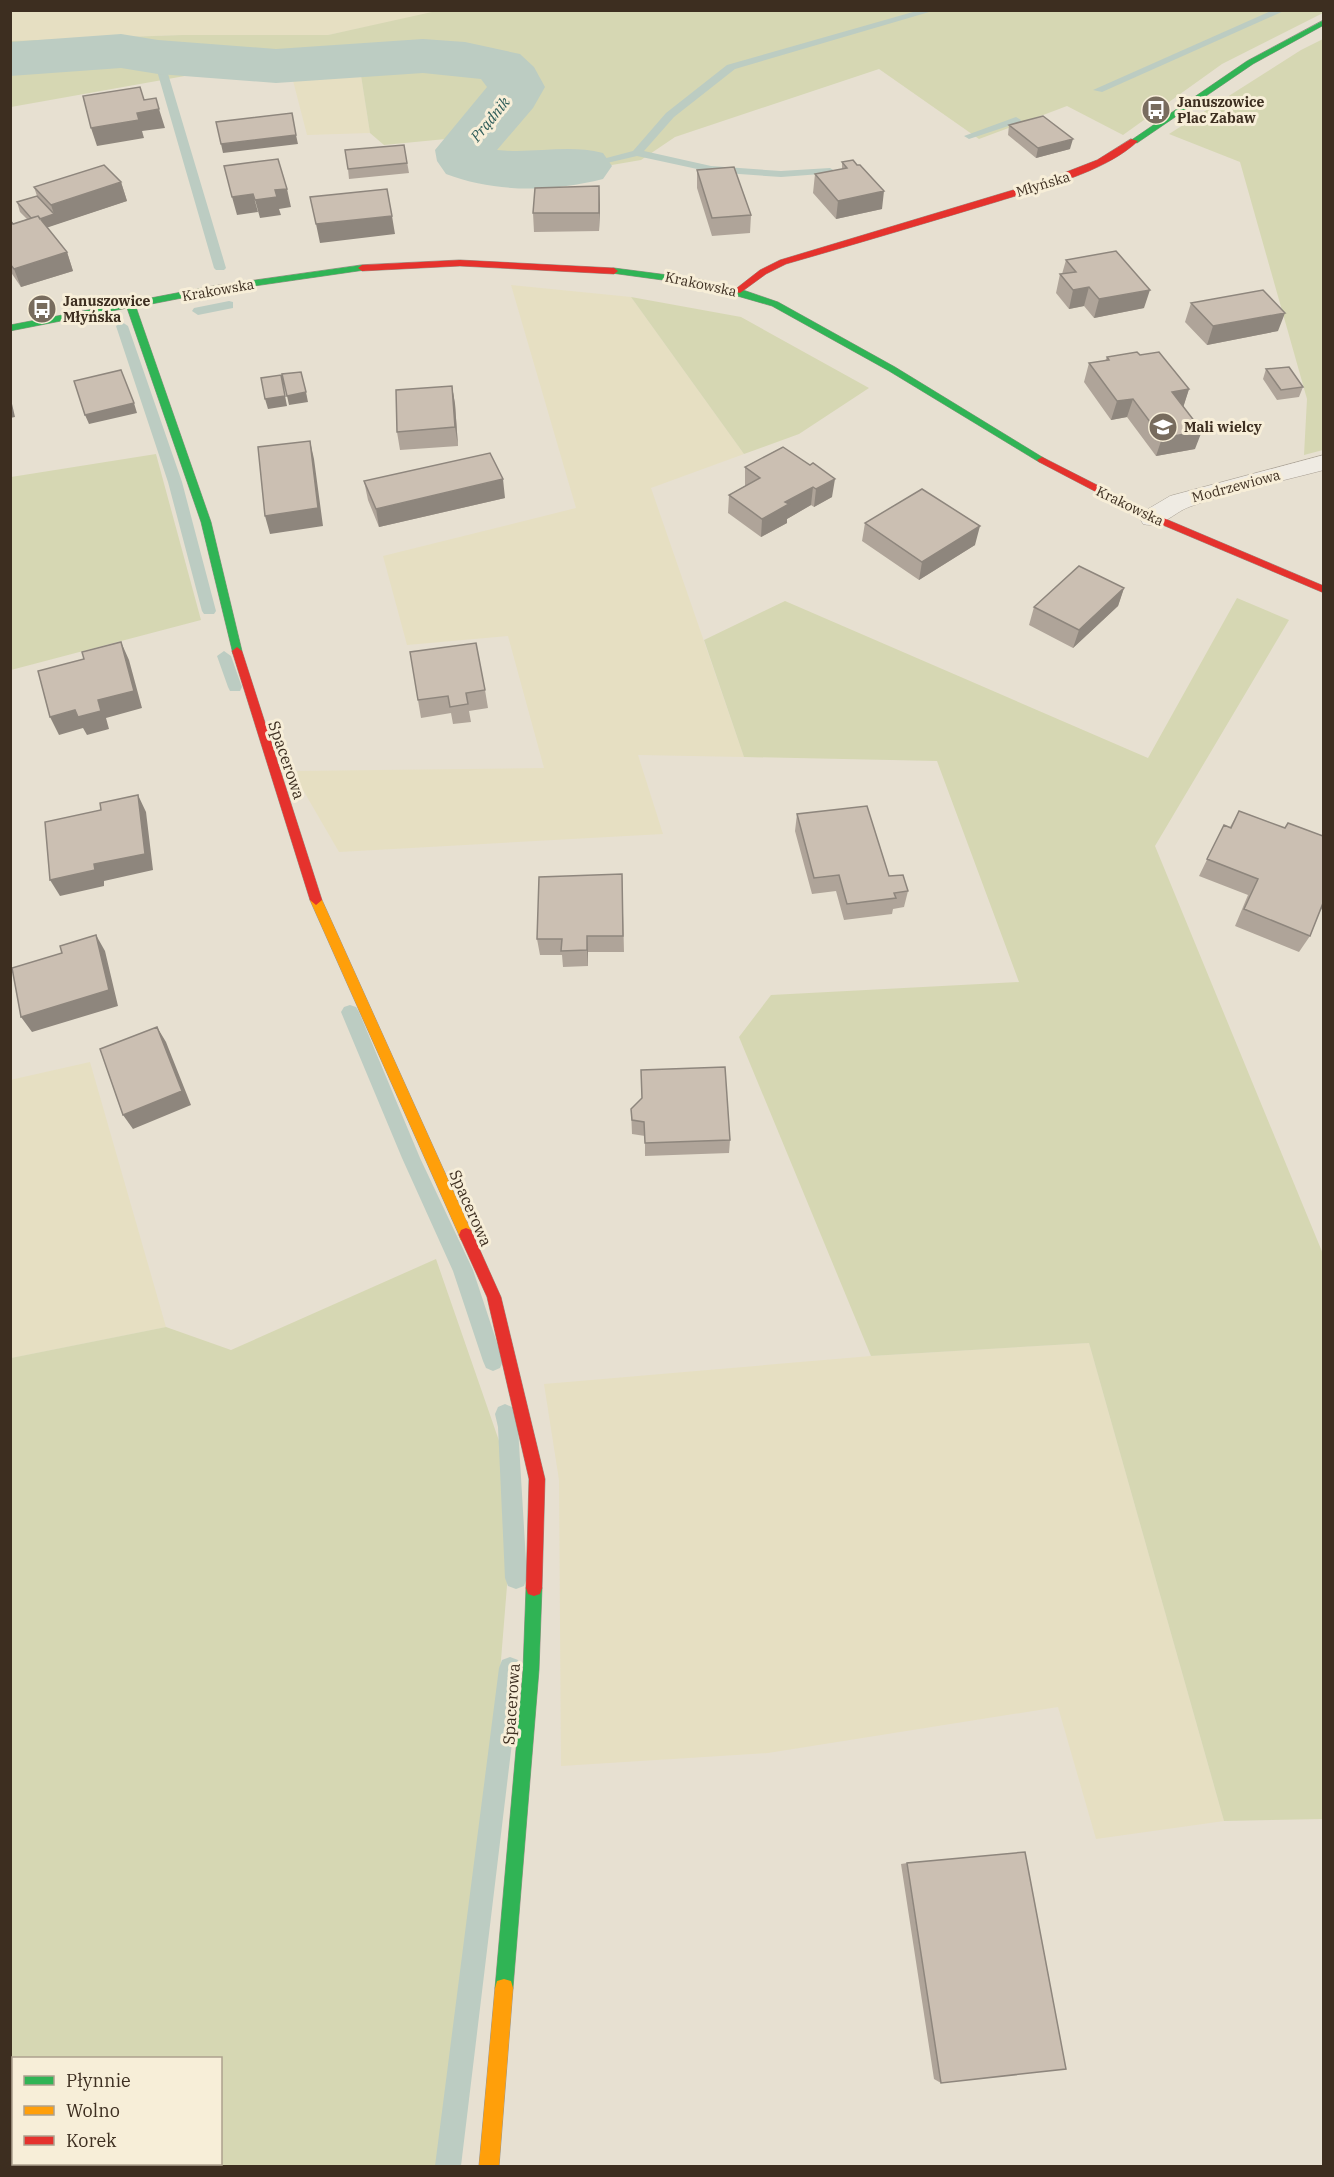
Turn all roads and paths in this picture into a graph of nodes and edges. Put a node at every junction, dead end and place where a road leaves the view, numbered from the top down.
1 (1323, 22) edge
2 (737, 291) junction
3 (131, 306) junction
4 (10, 328) edge
5 (1323, 462) edge
6 (1152, 518) junction
7 (1323, 590) edge
8 (489, 2166) edge

1 - 2 street, Młyńska
2 - 3 street, Krakowska
2 - 6 street, Krakowska
3 - 4 street, Krakowska
3 - 8 street, Spacerowa
5 - 6 street, Modrzewiowa
6 - 7 street, Krakowska

